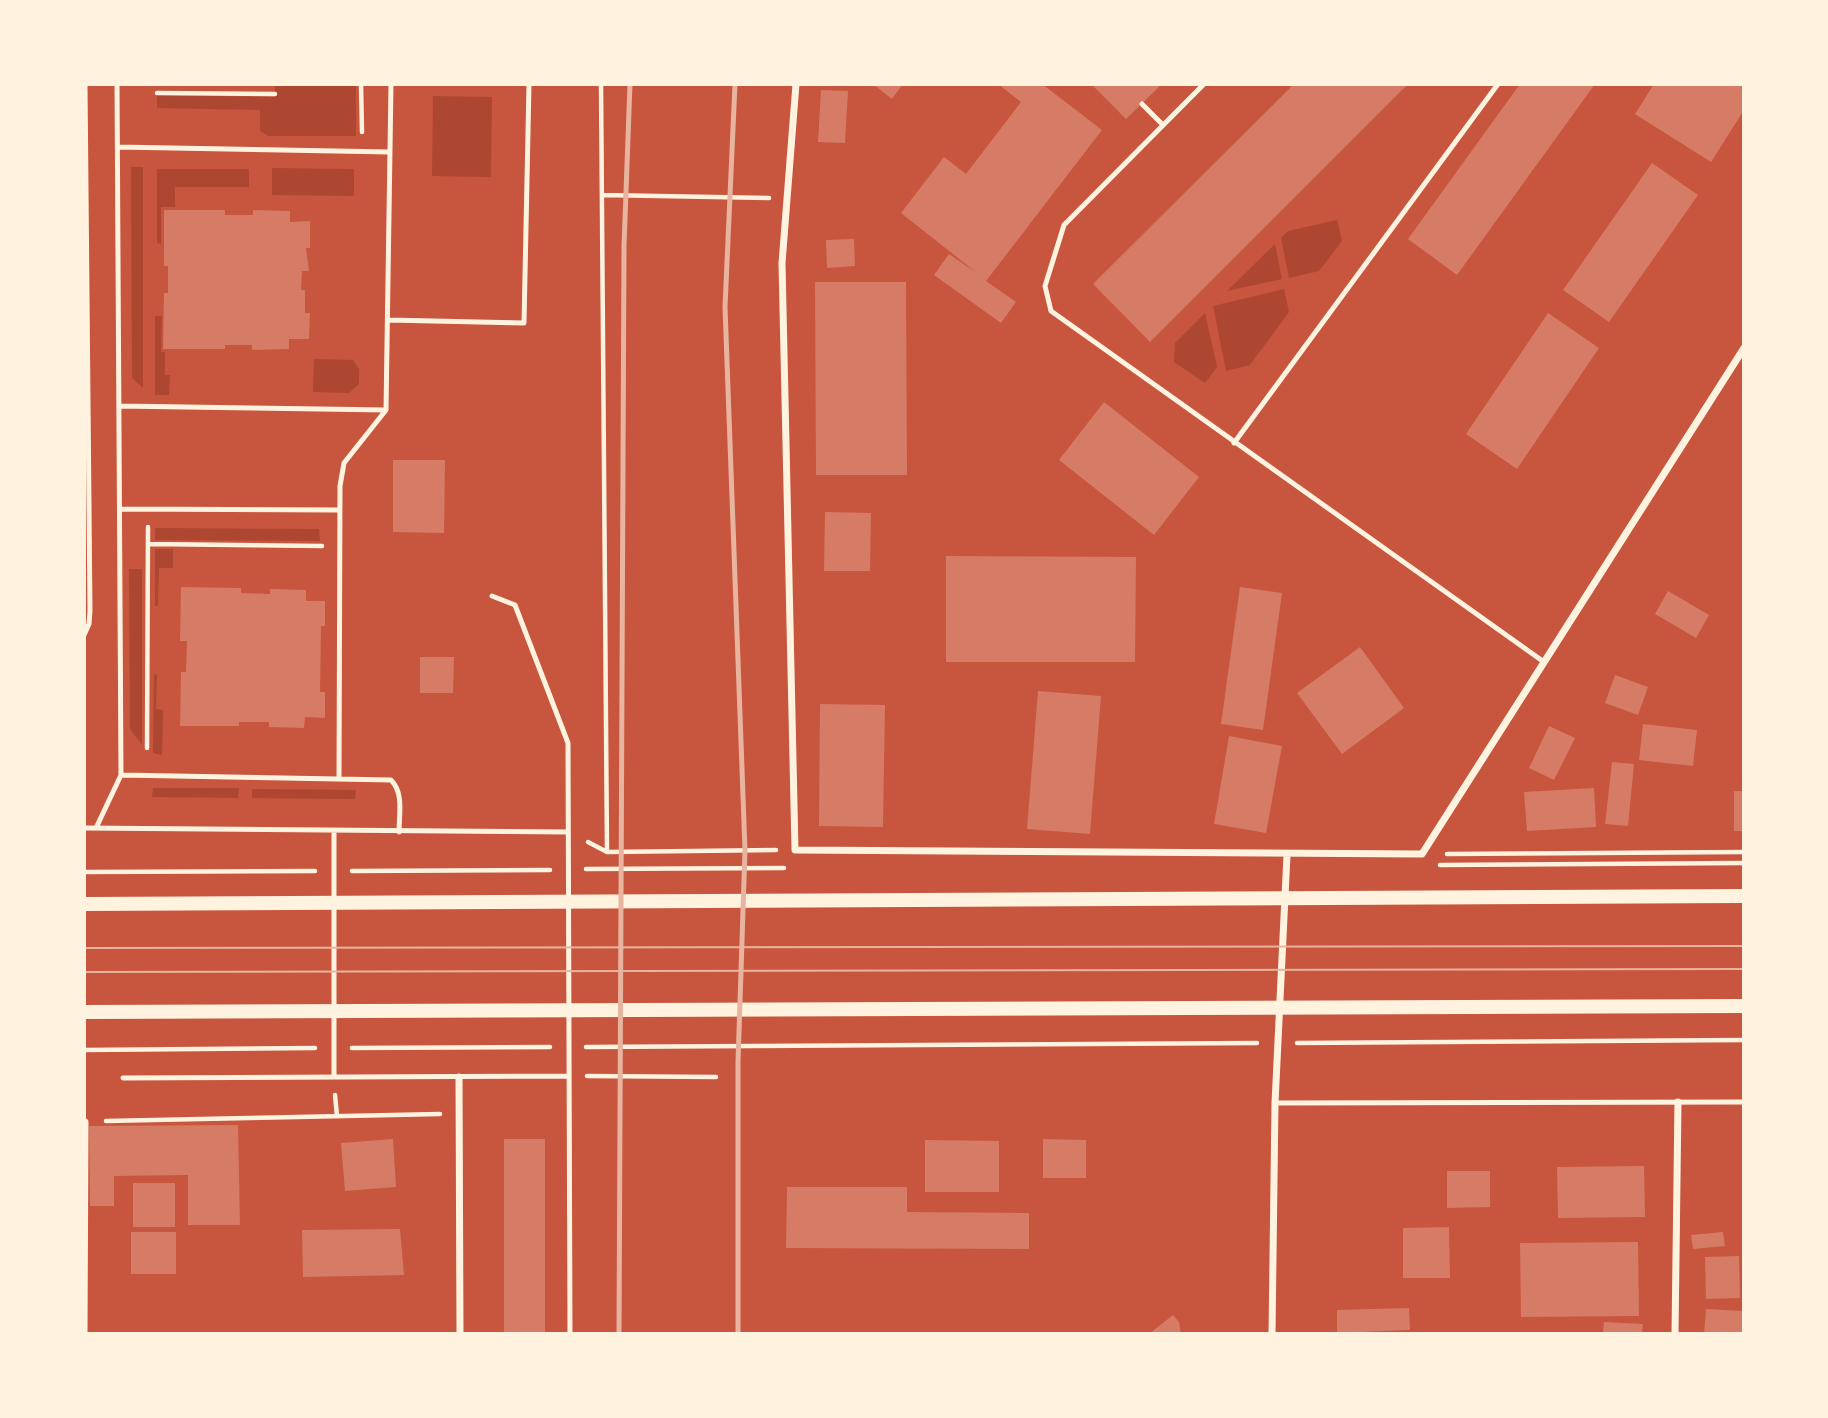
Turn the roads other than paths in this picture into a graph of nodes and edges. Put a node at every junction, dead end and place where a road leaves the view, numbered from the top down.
1 (85, 84) edge
2 (117, 84) edge
3 (391, 84) edge
4 (529, 84) edge
5 (796, 84) edge
6 (1204, 84) edge
7 (1498, 84) edge
8 (1142, 104) dead end
9 (1163, 125) junction
10 (118, 147) junction
11 (390, 152) junction
12 (85, 161) edge
13 (388, 320) junction
14 (1744, 348) edge
15 (86, 400) edge
16 (119, 406) junction
17 (386, 410) junction
18 (1234, 443) junction
19 (87, 458) edge
20 (120, 509) junction
21 (340, 510) junction
22 (492, 596) dead end
23 (84, 635) edge
24 (1544, 662) junction
25 (121, 775) junction
26 (339, 779) junction
27 (84, 828) edge
28 (96, 828) junction
29 (334, 831) junction
30 (400, 832) junction
31 (568, 832) junction
32 (1287, 855) junction
33 (1744, 896) edge
34 (84, 904) edge
35 (1744, 1006) edge
36 (84, 1012) edge
37 (569, 1076) junction
38 (334, 1077) junction
39 (459, 1077) junction
40 (123, 1078) dead end
41 (1678, 1102) junction
42 (1744, 1102) edge
43 (1275, 1103) junction
44 (85, 1122) edge
45 (84, 1334) edge
46 (460, 1334) edge
47 (570, 1334) edge
48 (1272, 1334) edge
49 (1675, 1334) edge

1 - 12 lane
2 - 10 lane
3 - 11 lane
4 - 13 lane
5 - 32 street
6 - 9 lane
7 - 18 lane
8 - 9 lane
9 - 18 lane
10 - 11 lane
10 - 16 lane
11 - 13 lane
12 - 15 lane
13 - 17 lane
14 - 24 street
15 - 19 lane
16 - 17 lane
16 - 20 lane
17 - 21 lane
18 - 24 lane
19 - 23 lane
20 - 21 lane
20 - 25 lane
21 - 26 lane
22 - 31 lane
24 - 32 street
25 - 26 lane
25 - 28 lane
26 - 30 lane
27 - 28 lane
28 - 29 lane
29 - 30 lane
29 - 38 lane
30 - 31 lane
31 - 37 lane
32 - 43 street
33 - 34 main road
35 - 36 main road
37 - 39 lane
37 - 47 lane
38 - 39 lane
38 - 40 lane
39 - 46 street
41 - 42 lane
41 - 43 lane
41 - 49 street
43 - 48 street
44 - 45 street

